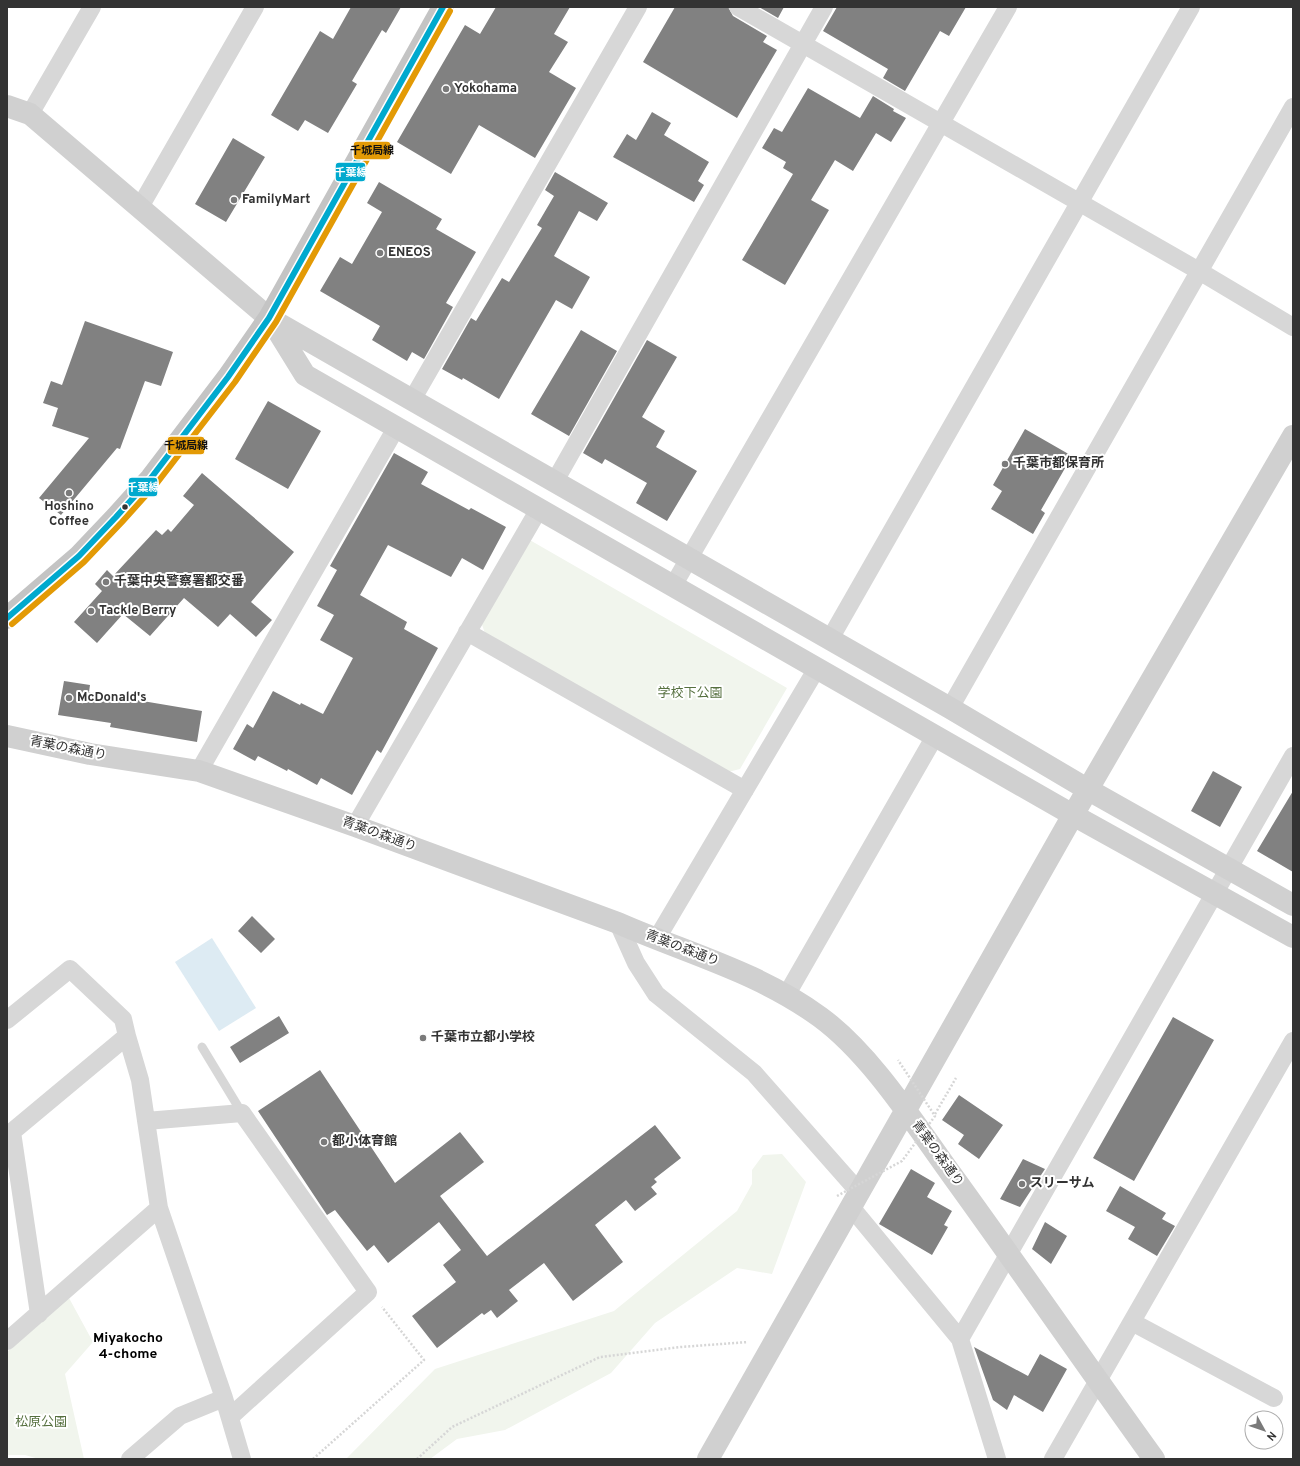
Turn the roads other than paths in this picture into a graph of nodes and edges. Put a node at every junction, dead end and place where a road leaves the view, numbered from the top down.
1 (92, 7) edge
2 (255, 7) edge
3 (443, 7) edge
4 (638, 7) edge
5 (738, 7) edge
6 (824, 7) edge
7 (1008, 7) edge
8 (1191, 7) edge
9 (803, 45) junction
10 (7, 106) edge
11 (1293, 108) edge
12 (30, 114) junction
13 (942, 123) junction
14 (1080, 202) junction
15 (140, 207) junction
16 (1199, 271) junction
17 (269, 318) junction
18 (1293, 327) edge
19 (412, 400) junction
20 (396, 428) junction
21 (1293, 436) edge
22 (555, 481) junction
23 (539, 509) junction
24 (689, 558) junction
25 (673, 586) junction
26 (7, 618) edge
27 (467, 632) junction
28 (830, 639) junction
29 (817, 668) junction
30 (950, 708) junction
31 (7, 736) edge
32 (935, 736) junction
33 (1293, 756) edge
34 (200, 771) junction
35 (1087, 789) junction
36 (745, 790) junction
37 (1073, 815) junction
38 (355, 826) junction
39 (1229, 868) junction
40 (1214, 893) junction
41 (1293, 905) edge
42 (618, 923) junction
43 (1293, 937) edge
44 (656, 940) junction
45 (787, 994) junction
46 (7, 1020) edge
47 (127, 1036) junction
48 (1293, 1041) edge
49 (202, 1048) dead end
50 (905, 1110) junction
51 (242, 1113) junction
52 (146, 1121) junction
53 (9, 1134) edge
54 (849, 1198) junction
55 (159, 1208) junction
56 (1009, 1254) junction
57 (39, 1314) junction
58 (1132, 1322) junction
59 (960, 1339) junction
60 (7, 1341) edge
61 (1098, 1381) junction
62 (224, 1398) junction
63 (1274, 1398) dead end
64 (230, 1417) junction
65 (130, 1459) edge
66 (242, 1459) edge
67 (708, 1459) edge
68 (996, 1459) edge
69 (1053, 1459) edge
70 (1154, 1459) edge

1 - 12 street
2 - 15 street
3 - 17 highway
4 - 19 street
5 - 9 street
6 - 9 street
7 - 13 street
8 - 14 street
9 - 13 street
9 - 22 street
10 - 12 street
11 - 16 street
12 - 15 street
13 - 14 street
13 - 24 street
14 - 16 street
14 - 28 street
15 - 17 street
16 - 18 street
16 - 30 street
17 - 19 street
17 - 20 street
17 - 26 highway
19 - 22 street
20 - 23 street
20 - 34 street
21 - 35 street
22 - 24 street
23 - 25 street
23 - 27 street
24 - 25 street
24 - 28 street
25 - 29 street
27 - 36 street
27 - 38 street
28 - 30 street
29 - 32 street
29 - 36 street
30 - 35 street
31 - 34 street, 青葉の森通り
32 - 37 street
32 - 45 street
33 - 39 street
34 - 38 street, 青葉の森通り
35 - 37 street
35 - 39 street
36 - 44 street
37 - 40 street
37 - 50 street
38 - 42 street, 青葉の森通り
39 - 40 street
39 - 41 street
40 - 43 street
40 - 56 street
42 - 44 street, 青葉の森通り
42 - 54 street
44 - 45 street, 青葉の森通り
45 - 50 street, 青葉の森通り
46 - 47 street
47 - 52 street
47 - 53 street
48 - 58 street
49 - 51 lane
50 - 54 street
50 - 56 street, 青葉の森通り
51 - 52 street
51 - 64 street
52 - 55 street
53 - 57 street
54 - 59 street
54 - 67 street
55 - 57 street
55 - 62 street
56 - 59 street
56 - 61 street, 青葉の森通り
57 - 60 street
58 - 61 street
58 - 63 street
59 - 68 street
61 - 69 street
61 - 70 street, 青葉の森通り
62 - 64 street
62 - 65 street
64 - 66 street

